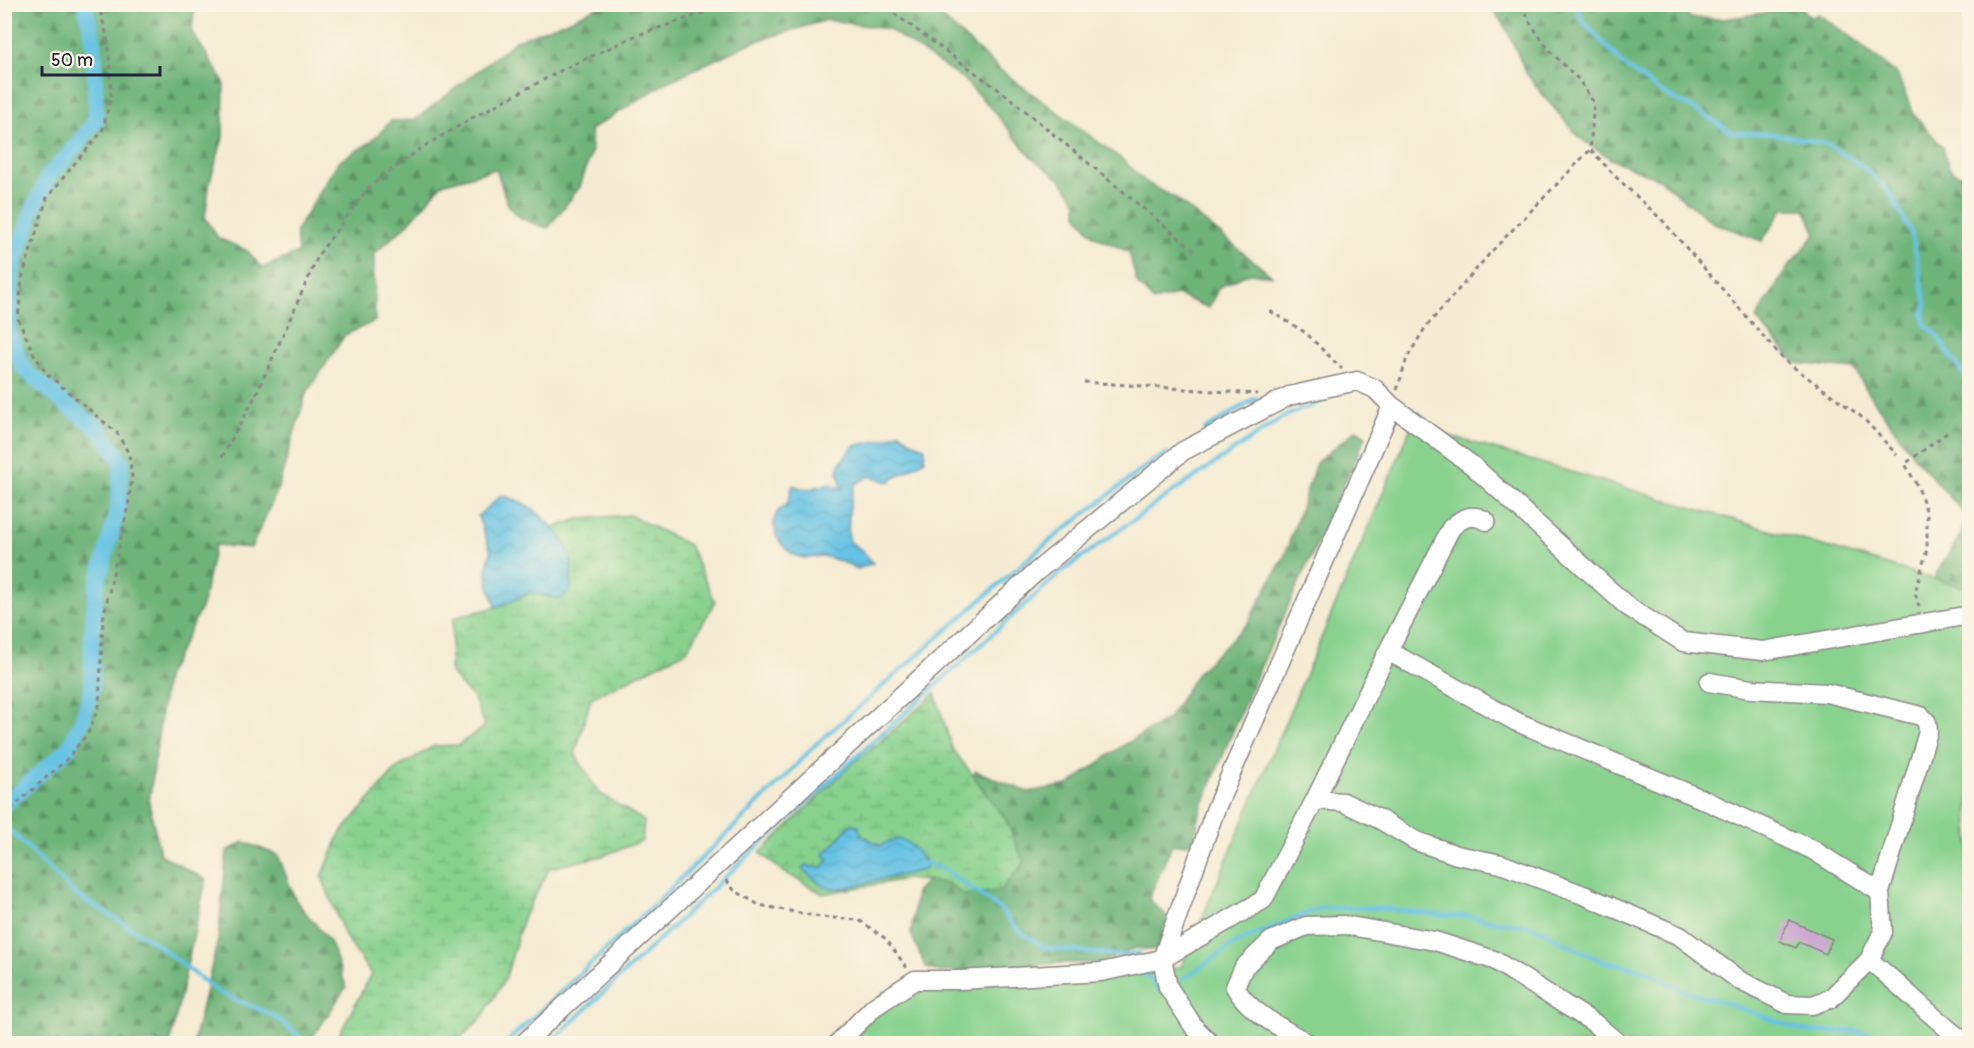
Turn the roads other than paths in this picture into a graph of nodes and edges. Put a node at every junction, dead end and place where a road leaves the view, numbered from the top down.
1 (1392, 406) junction
2 (1486, 521) dead end
3 (1970, 615) edge
4 (1388, 651) junction
5 (1709, 682) dead end
6 (1315, 800) junction
7 (1880, 892) junction
8 (1162, 959) junction
9 (1869, 960) junction
10 (523, 1044) edge
11 (837, 1044) edge
12 (1211, 1044) edge
13 (1309, 1044) edge
14 (1619, 1044) edge
15 (1969, 1044) edge

1 - 3 street
1 - 8 street
1 - 10 street
2 - 4 street
4 - 6 street
4 - 7 street
5 - 7 street
6 - 8 street
6 - 9 street
7 - 9 street
8 - 11 street
8 - 12 street
9 - 15 street
13 - 14 street

